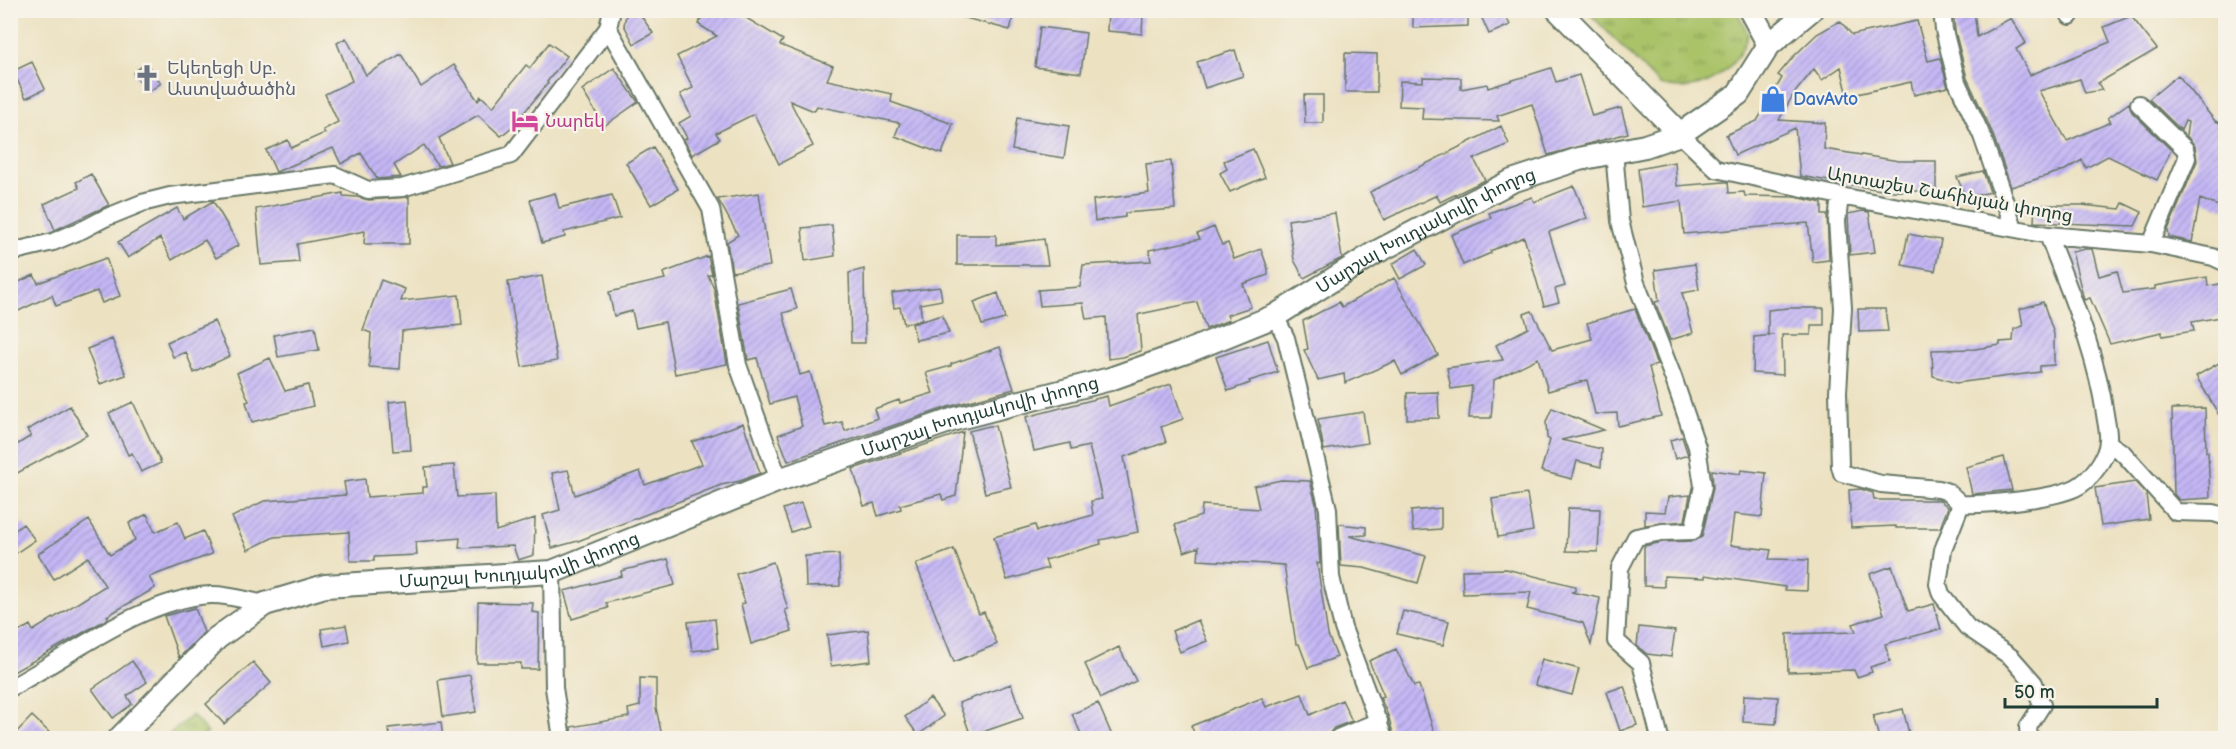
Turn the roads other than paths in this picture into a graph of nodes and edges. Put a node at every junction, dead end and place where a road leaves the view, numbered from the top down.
1 (612, 10) edge
2 (1558, 10) edge
3 (1750, 10) edge
4 (1811, 10) edge
5 (1942, 10) edge
6 (608, 28) junction
7 (1770, 45) junction
8 (2139, 104) dead end
9 (1680, 134) junction
10 (1614, 151) junction
11 (1840, 196) junction
12 (2014, 228) junction
13 (2048, 235) junction
14 (2151, 244) junction
15 (10, 255) edge
16 (2226, 263) edge
17 (1275, 315) junction
18 (2108, 443) junction
19 (778, 480) junction
20 (1961, 504) junction
21 (2226, 517) edge
22 (552, 572) junction
23 (265, 604) junction
24 (10, 688) edge
25 (1379, 721) junction
26 (120, 738) edge
27 (562, 738) edge
28 (1338, 738) edge
29 (1384, 738) edge
30 (1660, 738) edge
31 (2030, 738) edge

1 - 6 street
2 - 9 street
3 - 7 street
4 - 7 street, Մարշալ Խուդյակովի փողոց
5 - 12 street
6 - 15 street
6 - 19 street
7 - 9 street, Մարշալ Խուդյակովի փողոց
8 - 14 street
9 - 10 street, Մարշալ Խուդյակովի փողոց
9 - 11 street, Արտաշես Շահինյան փողոց
10 - 17 street, Մարշալ Խուդյակովի փողոց
10 - 30 street
11 - 12 street, Արտաշես Շահինյան փողոց
11 - 20 street
12 - 13 street, Արտաշես Շահինյան փողոց
13 - 14 street, Արտաշես Շահինյան փողոց
13 - 18 street
14 - 16 street, Արտաշես Շահինյան փողոց
17 - 19 street, Մարշալ Խուդյակովի փողոց
17 - 25 street
18 - 20 street
18 - 21 street
19 - 22 street, Մարշալ Խուդյակովի փողոց
20 - 31 street
22 - 23 street, Մարշալ Խուդյակովի փողոց
22 - 27 street
23 - 24 street
23 - 26 street, Մարշալ Խուդյակովի փողոց
25 - 28 street
25 - 29 street

